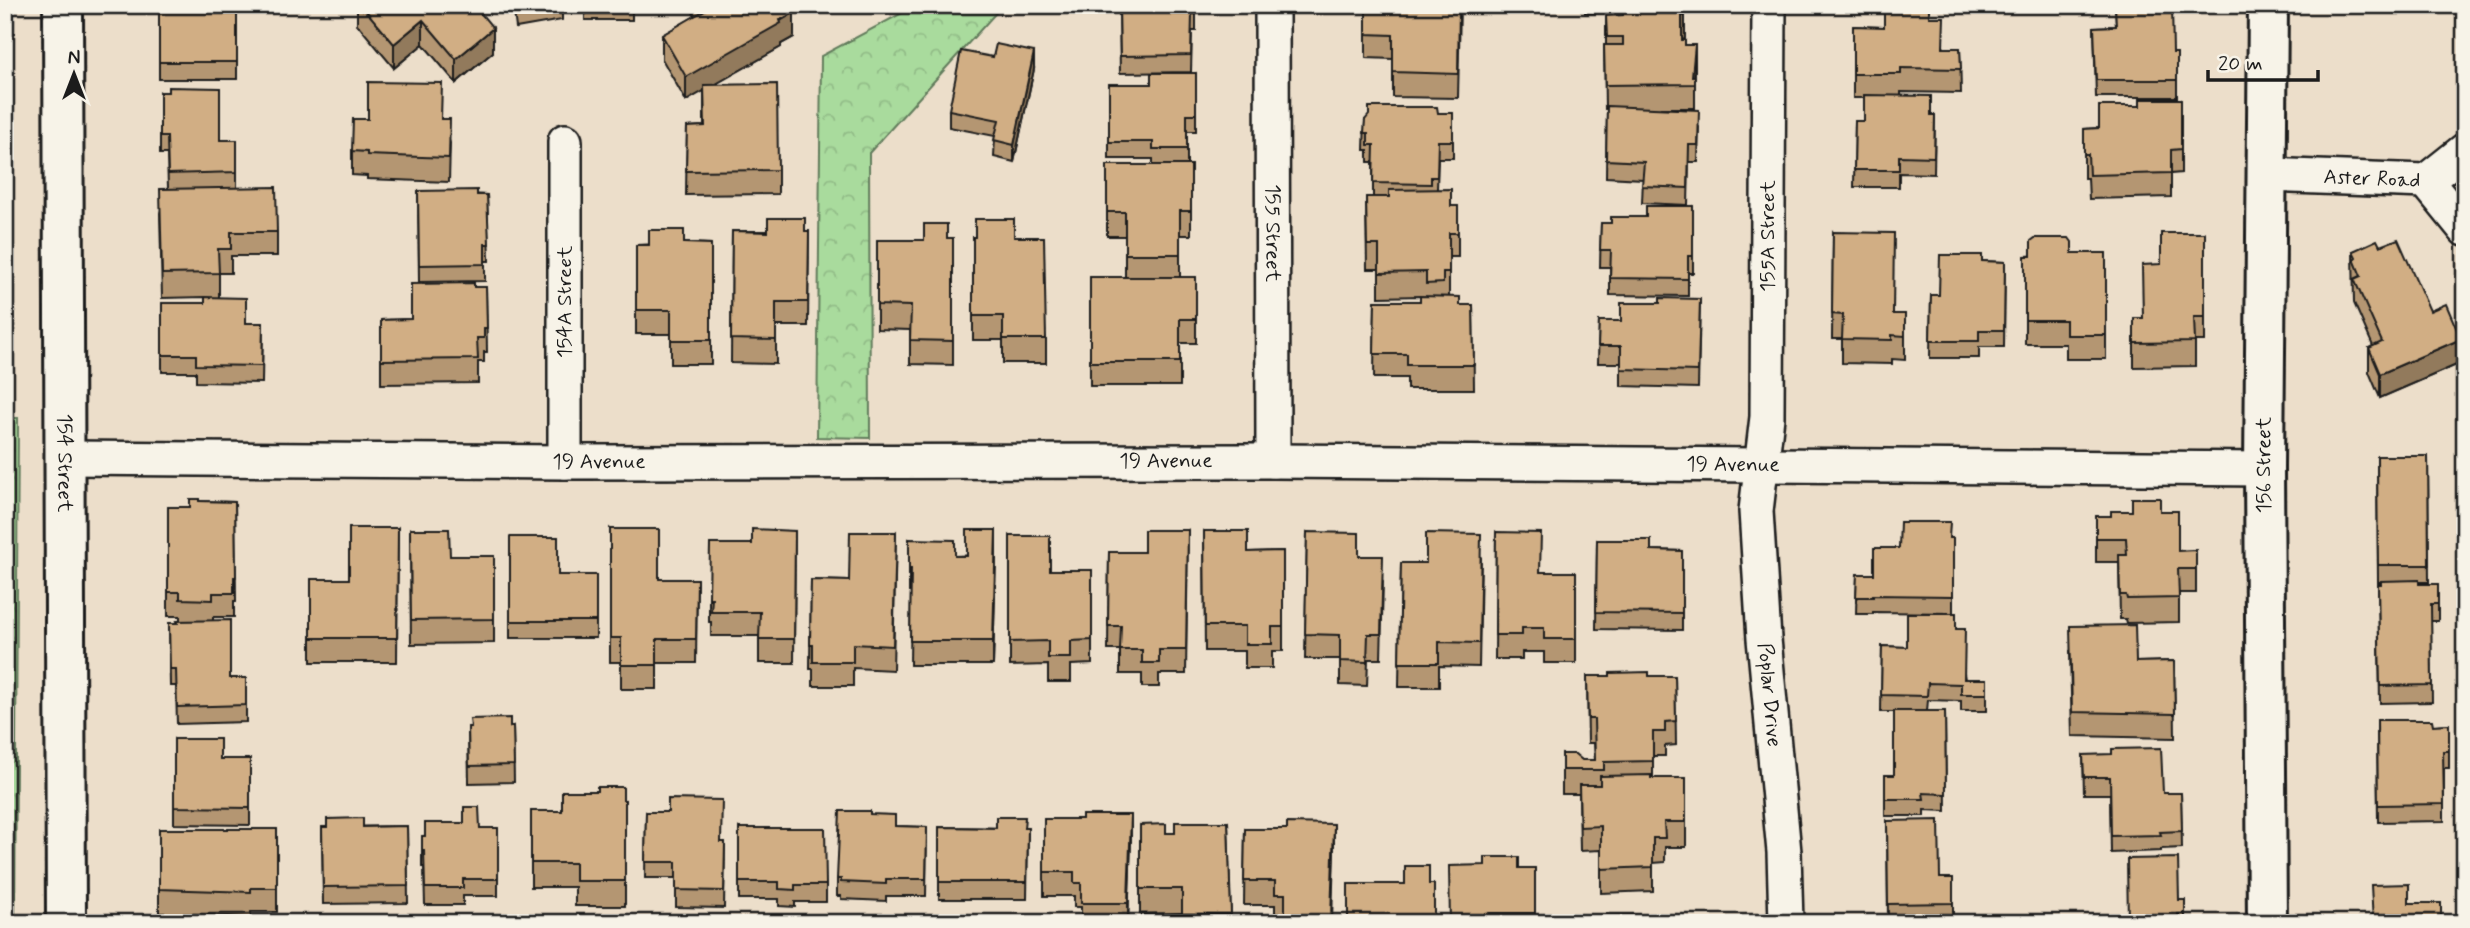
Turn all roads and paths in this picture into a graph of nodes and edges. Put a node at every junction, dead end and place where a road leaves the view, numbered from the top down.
1 (63, 5) edge
2 (1272, 5) edge
3 (1769, 5) edge
4 (2268, 5) edge
5 (565, 141) dead end
6 (2465, 150) edge
7 (2267, 174) junction
8 (2426, 181) junction
9 (2465, 229) edge
10 (65, 458) junction
11 (1273, 461) junction
12 (565, 462) junction
13 (1762, 466) junction
14 (2264, 469) junction
15 (66, 923) edge
16 (1786, 923) edge
17 (2267, 923) edge

1 - 10 street, 154 Street
2 - 11 street, 155 Street
3 - 13 street, 155A Street
4 - 7 street, 156 Street
5 - 12 street, 154A Street
6 - 8 street, Aster Road
7 - 8 street, Aster Road
7 - 14 street, 156 Street
8 - 9 street
10 - 12 street, 19 Avenue
10 - 15 street, 154 Street
11 - 12 street, 19 Avenue
11 - 13 street, 19 Avenue
13 - 14 street, 19 Avenue
13 - 16 street, Poplar Drive
14 - 17 street, 156 Street

